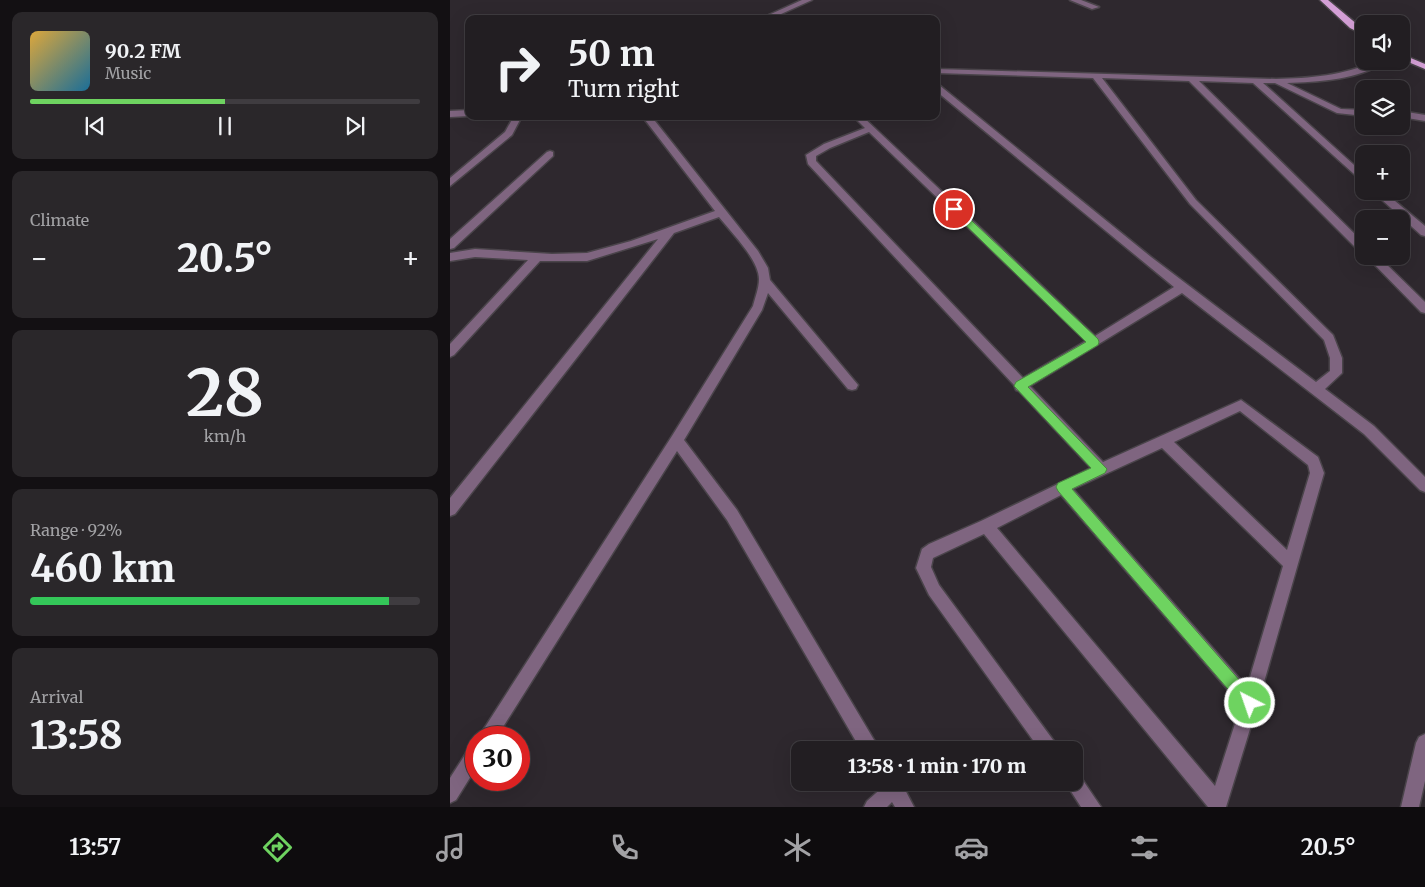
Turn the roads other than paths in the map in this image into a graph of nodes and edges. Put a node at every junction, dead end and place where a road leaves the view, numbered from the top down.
1 (808, 0) edge
2 (1074, 0) edge
3 (1324, 0) edge
4 (1095, 7) dead end
5 (772, 15) edge
6 (1355, 27) edge
7 (1410, 60) edge
8 (1425, 67) edge
9 (1357, 70) edge
10 (940, 71) edge
11 (1095, 75) junction
12 (1191, 78) junction
13 (1254, 79) junction
14 (1276, 81) junction
15 (940, 90) edge
16 (1355, 112) edge
17 (465, 113) edge
18 (450, 114) edge
19 (1410, 116) edge
20 (1425, 118) edge
21 (516, 120) edge
22 (649, 120) edge
23 (861, 120) edge
24 (870, 129) junction
25 (550, 154) dead end
26 (1355, 171) edge
27 (450, 182) edge
28 (1388, 200) edge
29 (722, 212) junction
30 (672, 230) junction
31 (1425, 232) edge
32 (1355, 240) edge
33 (450, 245) edge
34 (450, 257) edge
35 (537, 257) junction
36 (1380, 265) edge
37 (765, 282) junction
38 (1182, 287) junction
39 (1425, 309) edge
40 (1094, 342) junction
41 (450, 352) edge
42 (852, 385) dead end
43 (1020, 386) junction
44 (1315, 390) junction
45 (678, 440) junction
46 (1164, 441) junction
47 (1100, 469) junction
48 (1425, 486) edge
49 (1063, 487) junction
50 (450, 509) edge
51 (986, 526) junction
52 (1290, 563) junction
53 (1250, 703) junction
54 (494, 726) edge
55 (867, 741) edge
56 (1043, 741) edge
57 (1425, 743) edge
58 (465, 770) edge
59 (888, 791) edge
60 (896, 791) edge
61 (1080, 791) edge
62 (450, 794) edge
63 (1218, 805) edge
64 (873, 807) edge
65 (905, 807) edge
66 (1092, 807) edge
67 (1410, 807) edge

1 - 5 street
2 - 4 street
3 - 6 main road
7 - 8 main road
9 - 14 street
10 - 11 street
11 - 12 street
11 - 44 street
12 - 13 street
12 - 32 street
13 - 14 street
13 - 26 street
14 - 16 street
15 - 38 street
17 - 18 street
19 - 20 street
21 - 27 street
22 - 29 street
23 - 24 street
24 - 40 street
24 - 43 street
25 - 33 street
28 - 31 street
29 - 30 street
29 - 37 street
30 - 35 street
30 - 50 street
34 - 35 street
35 - 41 street
36 - 39 street
37 - 42 street
37 - 45 street
38 - 40 street
38 - 44 street
40 - 43 street
43 - 47 street
44 - 48 street
45 - 54 street
45 - 55 street
46 - 47 street
46 - 52 street
46 - 52 street
47 - 49 street
49 - 51 street
49 - 53 street
51 - 56 street
51 - 63 street
52 - 53 street
53 - 63 street
57 - 67 street
58 - 62 street
59 - 64 street
60 - 65 street
61 - 66 street

